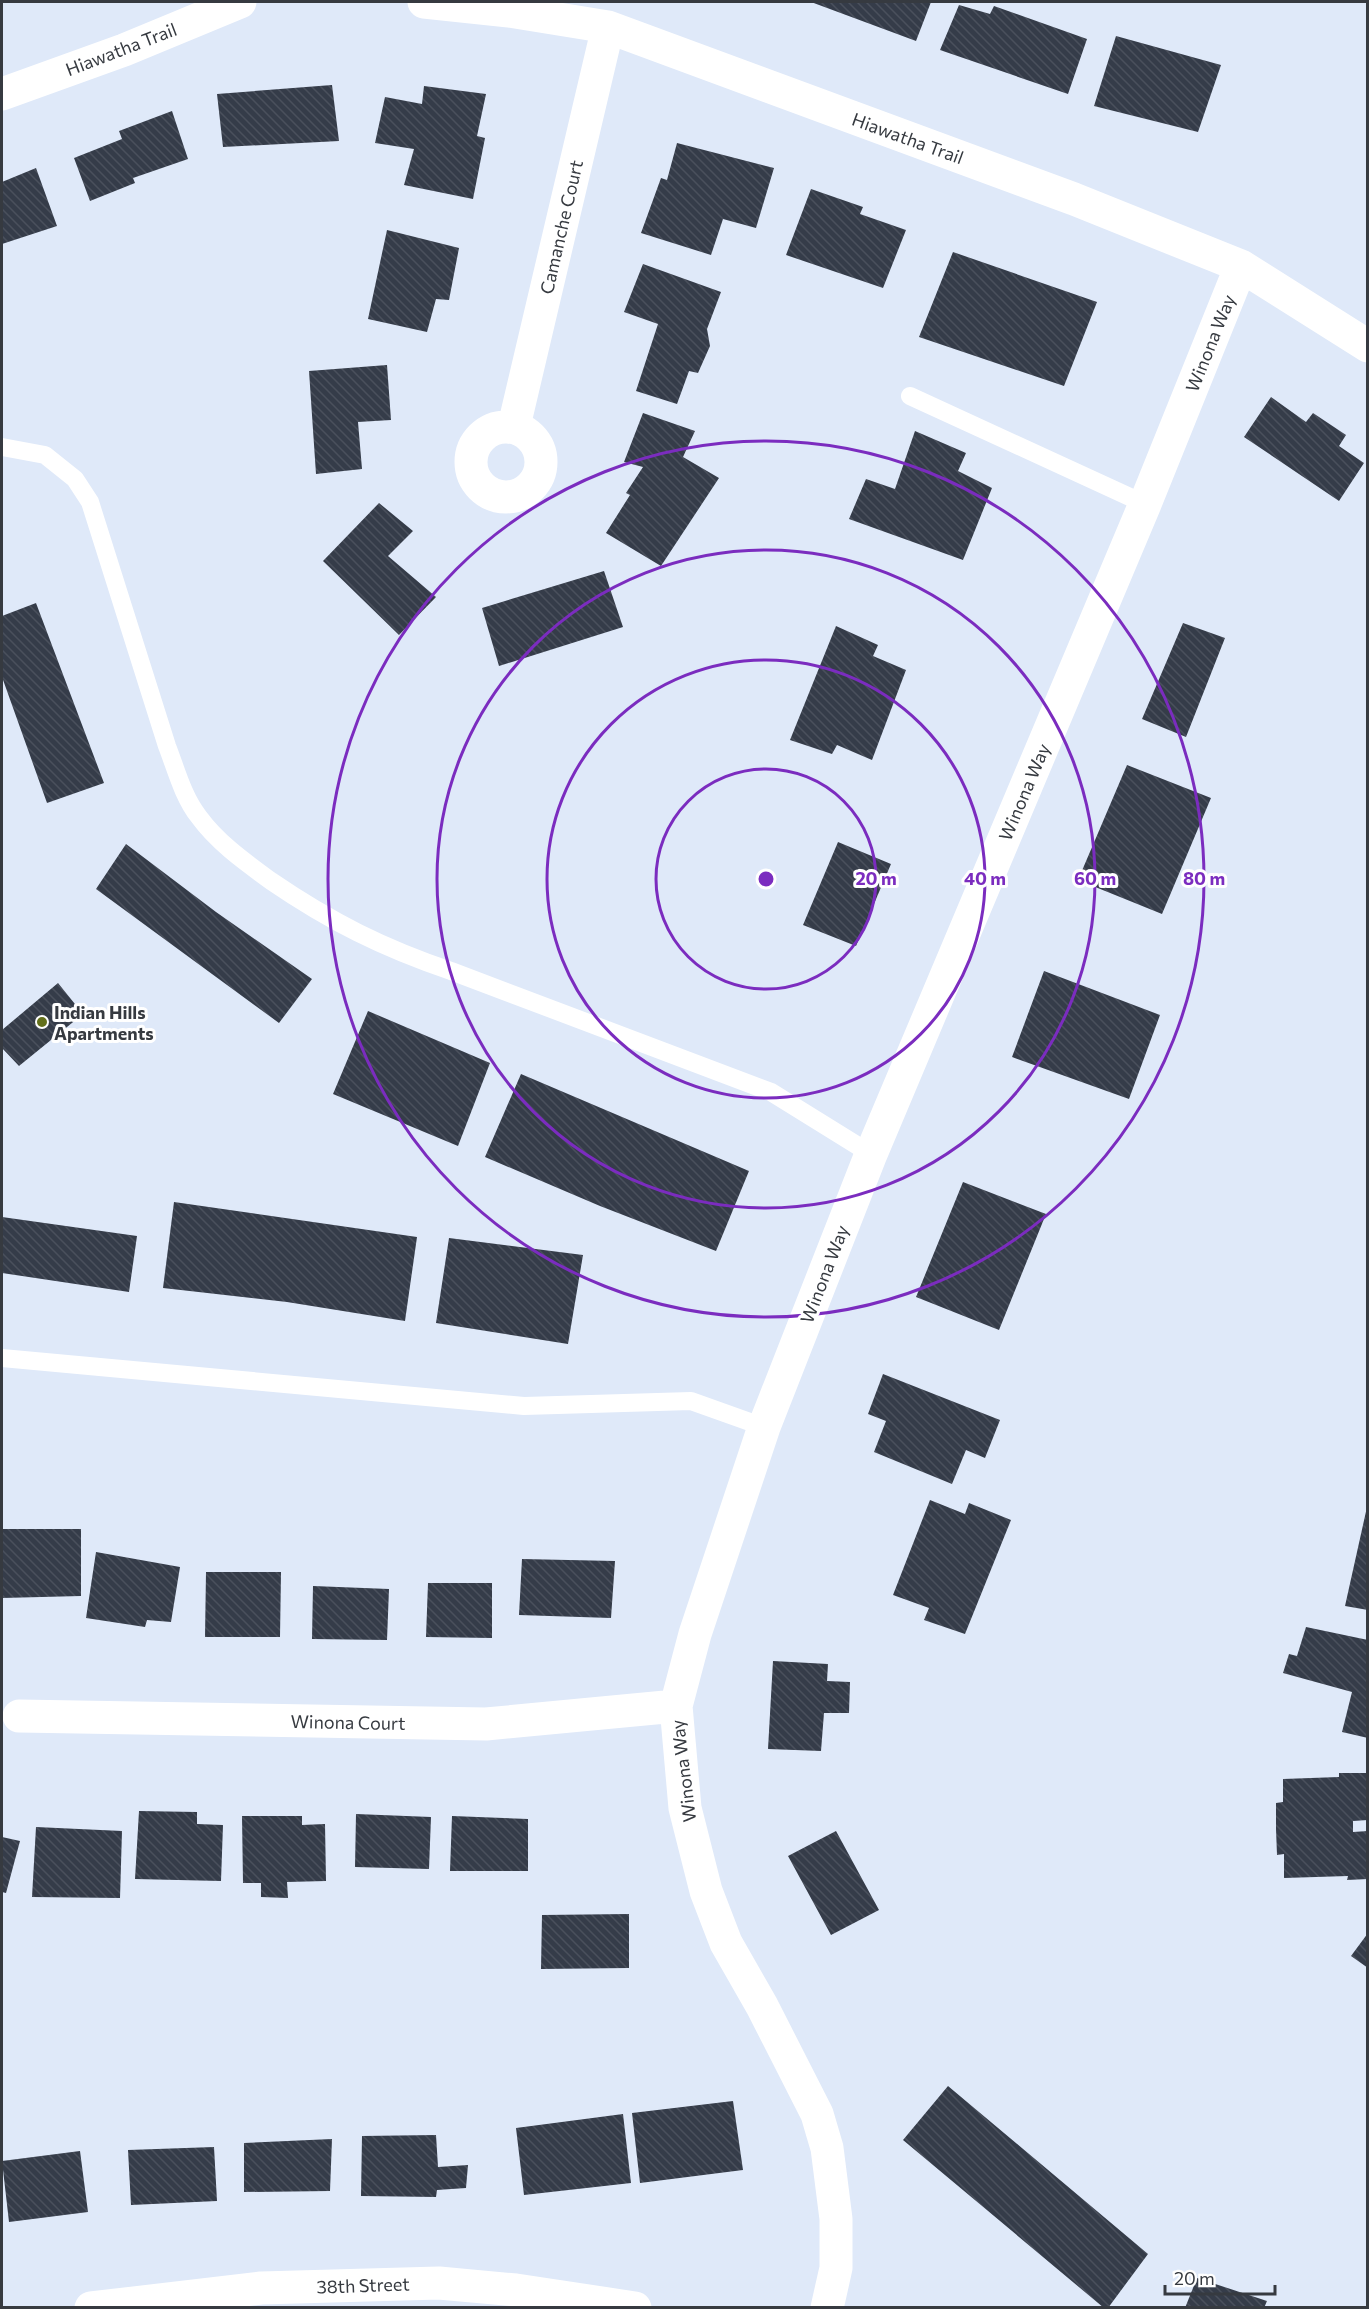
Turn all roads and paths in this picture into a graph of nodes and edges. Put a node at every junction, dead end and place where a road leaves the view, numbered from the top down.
1 (240, 2) edge
2 (423, 2) edge
3 (608, 27) junction
4 (2, 94) edge
5 (1241, 266) junction
6 (1368, 346) edge
7 (910, 396) dead end
8 (514, 426) dead end
9 (2, 447) edge
10 (1145, 504) junction
11 (871, 1154) junction
12 (2, 1358) edge
13 (764, 1426) junction
14 (676, 1706) junction
15 (19, 1716) dead end
16 (184, 2301) edge
17 (91, 2307) edge
18 (636, 2307) edge
19 (827, 2307) edge

1 - 4 street, Hiawatha Trail
2 - 3 street, Hiawatha Trail
3 - 5 street, Hiawatha Trail
3 - 8 street, Camanche Court
5 - 6 street, Hiawatha Trail
5 - 10 street, Winona Way
7 - 10 lane
9 - 11 lane
10 - 11 street, Winona Way
11 - 13 street, Winona Way
12 - 13 lane
13 - 14 street, Winona Way
14 - 15 street, Winona Court
14 - 19 street, Winona Way
16 - 17 street, 38th Street
16 - 18 street, 38th Street

